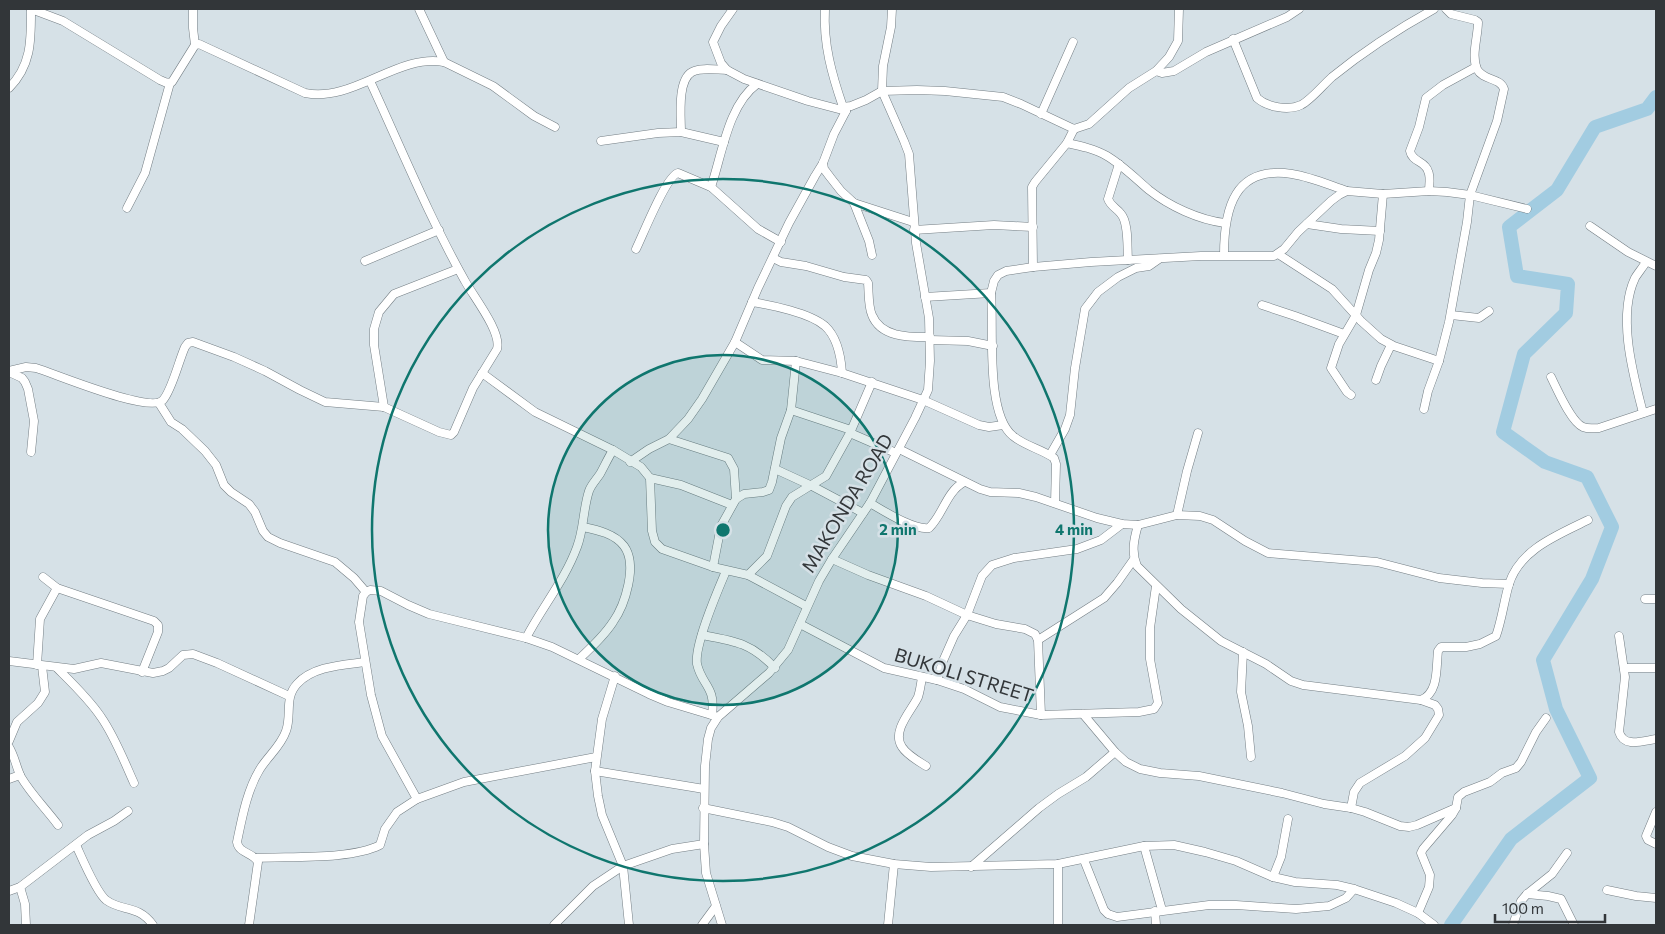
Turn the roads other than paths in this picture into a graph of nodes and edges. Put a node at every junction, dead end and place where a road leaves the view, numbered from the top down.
1 (31, 9) edge
2 (193, 9) edge
3 (419, 9) edge
4 (733, 9) edge
5 (824, 9) edge
6 (892, 9) edge
7 (1179, 9) edge
8 (1299, 9) edge
9 (1434, 9) edge
10 (1446, 9) edge
11 (1233, 39) junction
12 (1073, 42) dead end
13 (195, 45) junction
14 (444, 62) junction
15 (1476, 67) junction
16 (727, 70) junction
17 (1156, 71) junction
18 (370, 81) junction
19 (170, 83) junction
20 (756, 84) junction
21 (9, 88) edge
22 (882, 90) junction
23 (844, 109) junction
24 (1041, 114) junction
25 (555, 127) dead end
26 (1074, 129) junction
27 (681, 132) junction
28 (601, 141) dead end
29 (724, 142) junction
30 (1067, 143) junction
31 (823, 163) junction
32 (1119, 164) junction
33 (711, 187) junction
34 (1347, 191) junction
35 (1428, 192) junction
36 (1383, 194) junction
37 (1470, 195) junction
38 (854, 203) junction
39 (127, 208) dead end
40 (1527, 209) dead end
41 (1225, 223) junction
42 (1307, 224) junction
43 (914, 226) junction
44 (1590, 226) dead end
45 (1033, 227) junction
46 (439, 230) junction
47 (1380, 231) junction
48 (781, 242) junction
49 (636, 249) dead end
50 (1278, 254) junction
51 (872, 255) dead end
52 (1224, 255) junction
53 (773, 258) junction
54 (1160, 258) junction
55 (1128, 260) junction
56 (365, 261) dead end
57 (1646, 262) junction
58 (1656, 266) edge
59 (1033, 267) junction
60 (458, 269) junction
61 (991, 293) junction
62 (925, 297) junction
63 (752, 302) junction
64 (1262, 305) dead end
65 (1489, 312) dead end
66 (1451, 315) junction
67 (1356, 316) junction
68 (1344, 334) junction
69 (930, 338) junction
70 (735, 342) junction
71 (1391, 345) junction
72 (993, 346) junction
73 (796, 360) junction
74 (1439, 361) junction
75 (9, 371) edge
76 (482, 373) junction
77 (842, 373) junction
78 (1551, 377) dead end
79 (1376, 380) dead end
80 (872, 382) junction
81 (1351, 395) dead end
82 (923, 400) junction
83 (159, 403) junction
84 (384, 407) junction
85 (1424, 409) dead end
86 (1656, 409) edge
87 (791, 410) junction
88 (1643, 413) junction
89 (1003, 425) junction
90 (851, 432) junction
91 (1198, 433) dead end
92 (669, 439) junction
93 (612, 450) junction
94 (897, 451) junction
95 (31, 452) dead end
96 (1050, 455) junction
97 (630, 462) junction
98 (775, 469) junction
99 (650, 478) junction
100 (964, 482) junction
101 (812, 486) junction
102 (734, 502) junction
103 (870, 503) junction
104 (1055, 503) junction
105 (863, 513) junction
106 (1178, 515) junction
107 (1588, 520) dead end
108 (1122, 524) junction
109 (1138, 524) junction
110 (583, 527) junction
111 (832, 559) junction
112 (1134, 559) junction
113 (713, 567) junction
114 (726, 571) junction
115 (748, 575) junction
116 (43, 576) dead end
117 (1509, 584) junction
118 (1156, 586) junction
119 (57, 588) junction
120 (366, 592) junction
121 (1645, 599) dead end
122 (1656, 599) edge
123 (806, 606) junction
124 (966, 615) junction
125 (800, 624) junction
126 (702, 635) junction
127 (1618, 636) dead end
128 (526, 638) junction
129 (1038, 640) junction
130 (1243, 652) junction
131 (580, 659) junction
132 (9, 661) edge
133 (366, 662) junction
134 (40, 666) junction
135 (57, 668) junction
136 (775, 668) junction
137 (1624, 668) junction
138 (1656, 668) edge
139 (142, 672) junction
140 (615, 676) junction
141 (922, 678) junction
142 (937, 680) junction
143 (289, 696) junction
144 (1421, 700) junction
145 (1083, 714) junction
146 (1041, 715) junction
147 (715, 716) junction
148 (1546, 718) dead end
149 (1656, 739) edge
150 (9, 742) edge
151 (9, 747) edge
152 (1115, 752) junction
153 (596, 757) junction
154 (1251, 757) dead end
155 (926, 766) dead end
156 (595, 771) junction
157 (20, 775) junction
158 (9, 780) edge
159 (134, 783) dead end
160 (704, 789) junction
161 (417, 799) junction
162 (703, 808) junction
163 (1351, 808) junction
164 (1456, 808) junction
165 (128, 811) dead end
166 (1656, 812) edge
167 (1288, 819) dead end
168 (58, 825) dead end
169 (704, 844) junction
170 (1656, 844) edge
171 (76, 845) junction
172 (1144, 846) junction
173 (1567, 853) dead end
174 (256, 858) junction
175 (1084, 860) junction
176 (894, 864) junction
177 (1058, 864) junction
178 (623, 866) junction
179 (971, 867) junction
180 (1273, 877) junction
181 (20, 887) junction
182 (1354, 889) junction
183 (1607, 890) dead end
184 (9, 891) edge
185 (1527, 894) junction
186 (1656, 898) edge
187 (716, 906) junction
188 (1158, 911) junction
189 (1418, 913) junction
190 (26, 925) edge
191 (153, 925) edge
192 (249, 925) edge
193 (554, 925) edge
194 (630, 925) edge
195 (702, 925) edge
196 (722, 925) edge
197 (888, 925) edge
198 (1058, 925) edge
199 (1156, 925) edge
200 (1434, 925) edge
201 (1513, 925) edge
202 (1574, 925) edge

1 - 19 street
1 - 21 street
2 - 13 street
3 - 14 street
4 - 16 street
5 - 23 street
6 - 22 street, MAKONDA ROAD
7 - 17 street
8 - 11 street
9 - 11 street
10 - 15 street
11 - 17 street
12 - 24 street
13 - 18 street
13 - 19 street
14 - 18 street
14 - 25 street
15 - 35 street
15 - 37 street
16 - 20 street
16 - 27 street
17 - 26 street
18 - 46 street
19 - 39 street
20 - 23 street
20 - 29 street
22 - 23 street
22 - 24 street
22 - 43 street, MAKONDA ROAD
23 - 31 street
24 - 26 street
26 - 30 street
27 - 28 street
27 - 29 street
29 - 33 street
30 - 32 street
30 - 45 street
31 - 38 street
31 - 48 street
32 - 41 street
32 - 55 street
33 - 48 street
33 - 49 street
34 - 36 street
34 - 41 street
34 - 42 street
35 - 36 street
35 - 37 street
36 - 47 street
37 - 40 street
37 - 66 street
38 - 43 street
38 - 51 street
41 - 52 street
42 - 47 street
42 - 50 street
43 - 45 street
43 - 62 street, MAKONDA ROAD
44 - 57 street
45 - 59 street
46 - 56 street
46 - 60 street
47 - 67 street
48 - 53 street
50 - 52 street
50 - 67 street
52 - 54 street
53 - 63 street
53 - 69 street
54 - 55 street
54 - 96 street
55 - 59 street
57 - 58 street
57 - 88 street
59 - 61 street
60 - 76 street
60 - 84 street
61 - 62 street
61 - 72 street
62 - 69 street, MAKONDA ROAD
63 - 70 street
63 - 77 street
64 - 68 street
65 - 66 street
66 - 74 street
67 - 68 street
67 - 71 street
68 - 81 street
69 - 72 street
69 - 82 street, MAKONDA ROAD
70 - 73 street
70 - 92 street
71 - 74 street
71 - 79 street
72 - 89 street
73 - 77 street
73 - 87 street
74 - 85 street
75 - 83 street
75 - 95 street
76 - 84 street
76 - 93 street
77 - 80 street
78 - 88 street
80 - 82 street
80 - 90 street
82 - 89 street
82 - 94 street, MAKONDA ROAD
83 - 84 street
83 - 120 street
86 - 88 street
87 - 90 street
87 - 98 street
89 - 96 street
90 - 94 street
90 - 101 street
91 - 106 street
92 - 97 street
92 - 102 street
93 - 97 street
93 - 110 street
94 - 100 street
94 - 103 street, MAKONDA ROAD
96 - 104 street
97 - 99 street
98 - 101 street
98 - 102 street
99 - 102 street
99 - 113 street
100 - 103 street
100 - 104 street
101 - 105 street
101 - 115 street
102 - 113 street
103 - 105 street, MAKONDA ROAD
104 - 108 street
105 - 111 street, MAKONDA ROAD
106 - 109 street
106 - 117 street
107 - 117 street
108 - 109 street
108 - 124 street
109 - 112 street
110 - 128 street
110 - 131 street
111 - 123 street, MAKONDA ROAD
111 - 124 street
112 - 118 street
112 - 129 street
113 - 114 street
114 - 115 street
114 - 126 street
115 - 123 street
116 - 119 street
117 - 144 street
118 - 130 street
118 - 145 street, BUKOLI STREET
119 - 134 street
119 - 139 street
120 - 128 street
120 - 133 street
121 - 122 street
123 - 125 street, MAKONDA ROAD
124 - 129 street
124 - 142 street
125 - 136 street, MAKONDA ROAD
125 - 141 street, BUKOLI STREET
126 - 136 street
126 - 147 street
127 - 137 street
128 - 131 street
129 - 146 street
130 - 144 street
130 - 154 street
131 - 140 street
132 - 134 street
133 - 143 street
133 - 161 street
134 - 135 street
134 - 150 street
135 - 139 street
135 - 159 street
136 - 147 street, MAKONDA ROAD
137 - 138 street
137 - 149 street
139 - 143 street
140 - 147 street
140 - 153 street
141 - 142 street, BUKOLI STREET
141 - 155 street
142 - 146 street, BUKOLI STREET
143 - 174 street
144 - 163 street
145 - 146 street, BUKOLI STREET
145 - 152 street
147 - 160 street, MAKONDA ROAD
148 - 164 street
151 - 157 street
152 - 163 street
152 - 179 street
153 - 156 street
153 - 161 street
156 - 160 street
156 - 178 street
157 - 158 street
157 - 168 street
160 - 162 street, MAKONDA ROAD
161 - 174 street
162 - 169 street, MAKONDA ROAD
162 - 176 street
163 - 164 street
164 - 189 street
165 - 171 street
166 - 170 street
167 - 180 street
169 - 178 street
169 - 187 street, MAKONDA ROAD
171 - 181 street
171 - 191 street
172 - 175 street
172 - 180 street
172 - 188 street
173 - 185 street
174 - 192 street
175 - 177 street
175 - 188 street
176 - 179 street
176 - 197 street
177 - 179 street
177 - 198 street
178 - 193 street
178 - 194 street
180 - 182 street
181 - 184 street
181 - 190 street
182 - 188 street
182 - 189 street
183 - 186 street
185 - 201 street
185 - 202 street
187 - 195 street
187 - 196 street, MAKONDA ROAD
188 - 199 street
189 - 200 street

